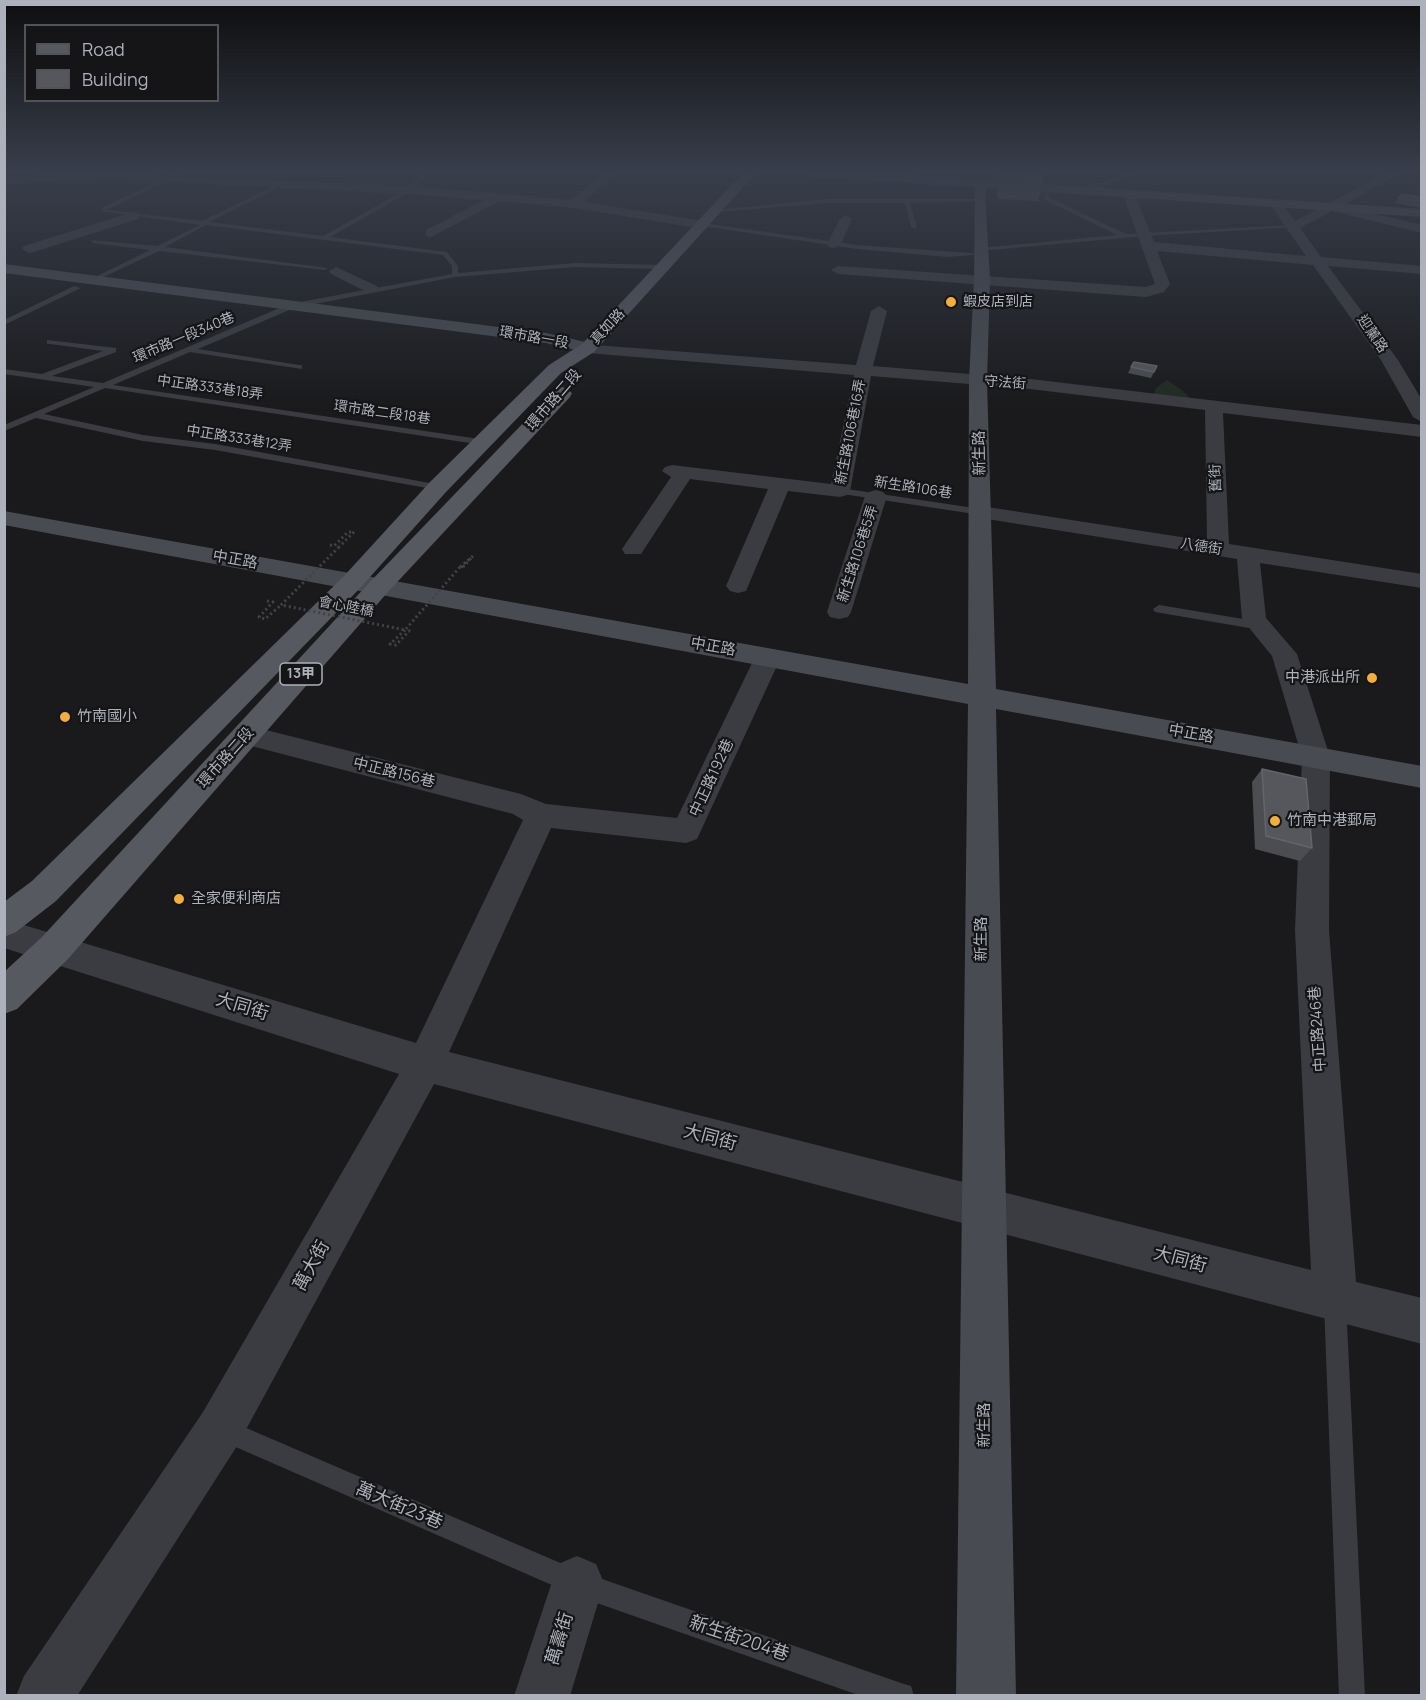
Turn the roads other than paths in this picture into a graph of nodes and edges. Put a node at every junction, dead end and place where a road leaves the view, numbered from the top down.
1 (149, 252) edge
2 (194, 252) edge
3 (440, 252) edge
4 (678, 252) edge
5 (920, 252) edge
6 (983, 252) edge
7 (1031, 252) edge
8 (1151, 252) edge
9 (1247, 252) edge
10 (1312, 252) edge
11 (981, 261) junction
12 (1318, 261) junction
13 (664, 267) junction
14 (4, 268) edge
15 (331, 269) joint
16 (838, 270) dead end
17 (1422, 270) edge
18 (455, 275) junction
19 (4, 278) edge
20 (93, 280) junction
21 (77, 288) junction
22 (372, 289) junction
23 (292, 306) junction
24 (879, 311) dead end
25 (274, 315) junction
26 (4, 323) edge
27 (50, 342) dead end
28 (588, 348) junction
29 (190, 350) junction
30 (299, 367) dead end
31 (4, 371) edge
32 (863, 372) junction
33 (43, 376) junction
34 (978, 381) junction
35 (104, 386) junction
36 (1214, 407) junction
37 (277, 411) joint
38 (36, 415) junction
39 (1422, 417) edge
40 (4, 428) edge
41 (1422, 431) edge
42 (483, 442) junction
43 (780, 484) junction
44 (438, 487) junction
45 (840, 491) junction
46 (876, 496) junction
47 (981, 512) junction
48 (4, 518) edge
49 (633, 549) dead end
50 (1218, 549) junction
51 (1248, 554) junction
52 (1422, 581) edge
53 (366, 584) junction
54 (738, 586) dead end
55 (1159, 609) dead end
56 (839, 612) dead end
57 (1260, 626) junction
58 (768, 657) junction
59 (981, 695) junction
60 (246, 735) junction
61 (1316, 757) junction
62 (1422, 777) edge
63 (541, 815) junction
64 (4, 922) edge
65 (4, 933) edge
66 (55, 948) junction
67 (4, 997) edge
68 (425, 1064) junction
69 (984, 1209) junction
70 (1335, 1300) junction
71 (1422, 1321) edge
72 (220, 1429) junction
73 (577, 1583) junction
74 (44, 1695) edge
75 (542, 1695) edge
76 (901, 1695) edge
77 (986, 1695) edge
78 (1352, 1695) edge

1 - 20 lane
2 - 15 lane
3 - 18 lane
4 - 13 main road, 真如路 / 13甲
5 - 11 lane
6 - 11 street, 新生路
7 - 11 lane
8 - 11 street
9 - 12 street
10 - 12 street, 迎薰路
11 - 16 street
11 - 34 street, 新生路
12 - 17 street
12 - 39 street, 迎薰路
13 - 18 lane, 環市路一段340巷
13 - 28 main road, 真如路 / 13甲
14 - 20 street, 環市路一段
15 - 22 street
18 - 22 lane, 環市路一段340巷
19 - 21 street, 環市路一段
20 - 23 street, 環市路一段
21 - 25 street, 環市路一段
21 - 26 lane
22 - 23 lane, 環市路一段340巷
23 - 25 lane, 環市路一段340巷
23 - 28 street, 環市路一段
24 - 32 street, 新生路106巷16弄
25 - 28 street, 環市路一段
25 - 29 lane, 環市路一段340巷
27 - 33 lane
28 - 32 street, 守法街
28 - 42 main road, 環市路二段 / 13甲
28 - 53 main road, 環市路二段 / 13甲
29 - 30 lane
29 - 35 lane, 環市路一段340巷
31 - 33 lane, 中正路333巷18弄
32 - 34 street, 守法街
32 - 45 street, 新生路106巷16弄
33 - 35 lane, 中正路333巷18弄
34 - 36 street, 守法街
34 - 47 street, 新生路
35 - 37 lane, 中正路333巷18弄
35 - 38 lane, 環市路一段340巷
36 - 41 street, 守法街
36 - 50 street, 舊街
37 - 42 lane, 環市路二段18巷
38 - 40 lane, 環市路一段340巷
38 - 44 lane, 中正路333巷12弄
42 - 44 main road, 環市路二段 / 13甲
43 - 45 street
43 - 49 street
43 - 54 street
44 - 53 main road, 環市路二段 / 13甲
45 - 46 lane, 新生路106巷
46 - 47 lane, 新生路106巷
46 - 56 street, 新生路106巷5弄
47 - 50 street, 八德街
47 - 59 street, 新生路
48 - 53 street, 中正路
50 - 51 street, 八德街
51 - 52 street, 八德街
51 - 57 street
53 - 58 street, 中正路
53 - 60 main road, 環市路二段 / 13甲
53 - 64 main road, 環市路二段 / 13甲
55 - 57 lane
57 - 61 street, 中正路246巷
58 - 59 street, 中正路
58 - 63 street, 中正路192巷
59 - 61 street, 中正路
59 - 69 street, 新生路
60 - 63 street, 中正路156巷
60 - 66 main road, 環市路二段 / 13甲
61 - 62 street, 中正路
61 - 70 street, 中正路246巷
63 - 68 street, 萬大街
65 - 66 street, 大同街
66 - 67 main road, 環市路二段 / 13甲
66 - 68 street, 大同街
68 - 69 street, 大同街
68 - 72 street, 萬大街
69 - 70 street, 大同街
69 - 77 street, 新生路
70 - 71 street, 大同街
70 - 78 lane
72 - 73 lane, 萬大街23巷
72 - 74 street, 萬大街
73 - 75 street, 萬壽街
73 - 76 lane, 新生街204巷

